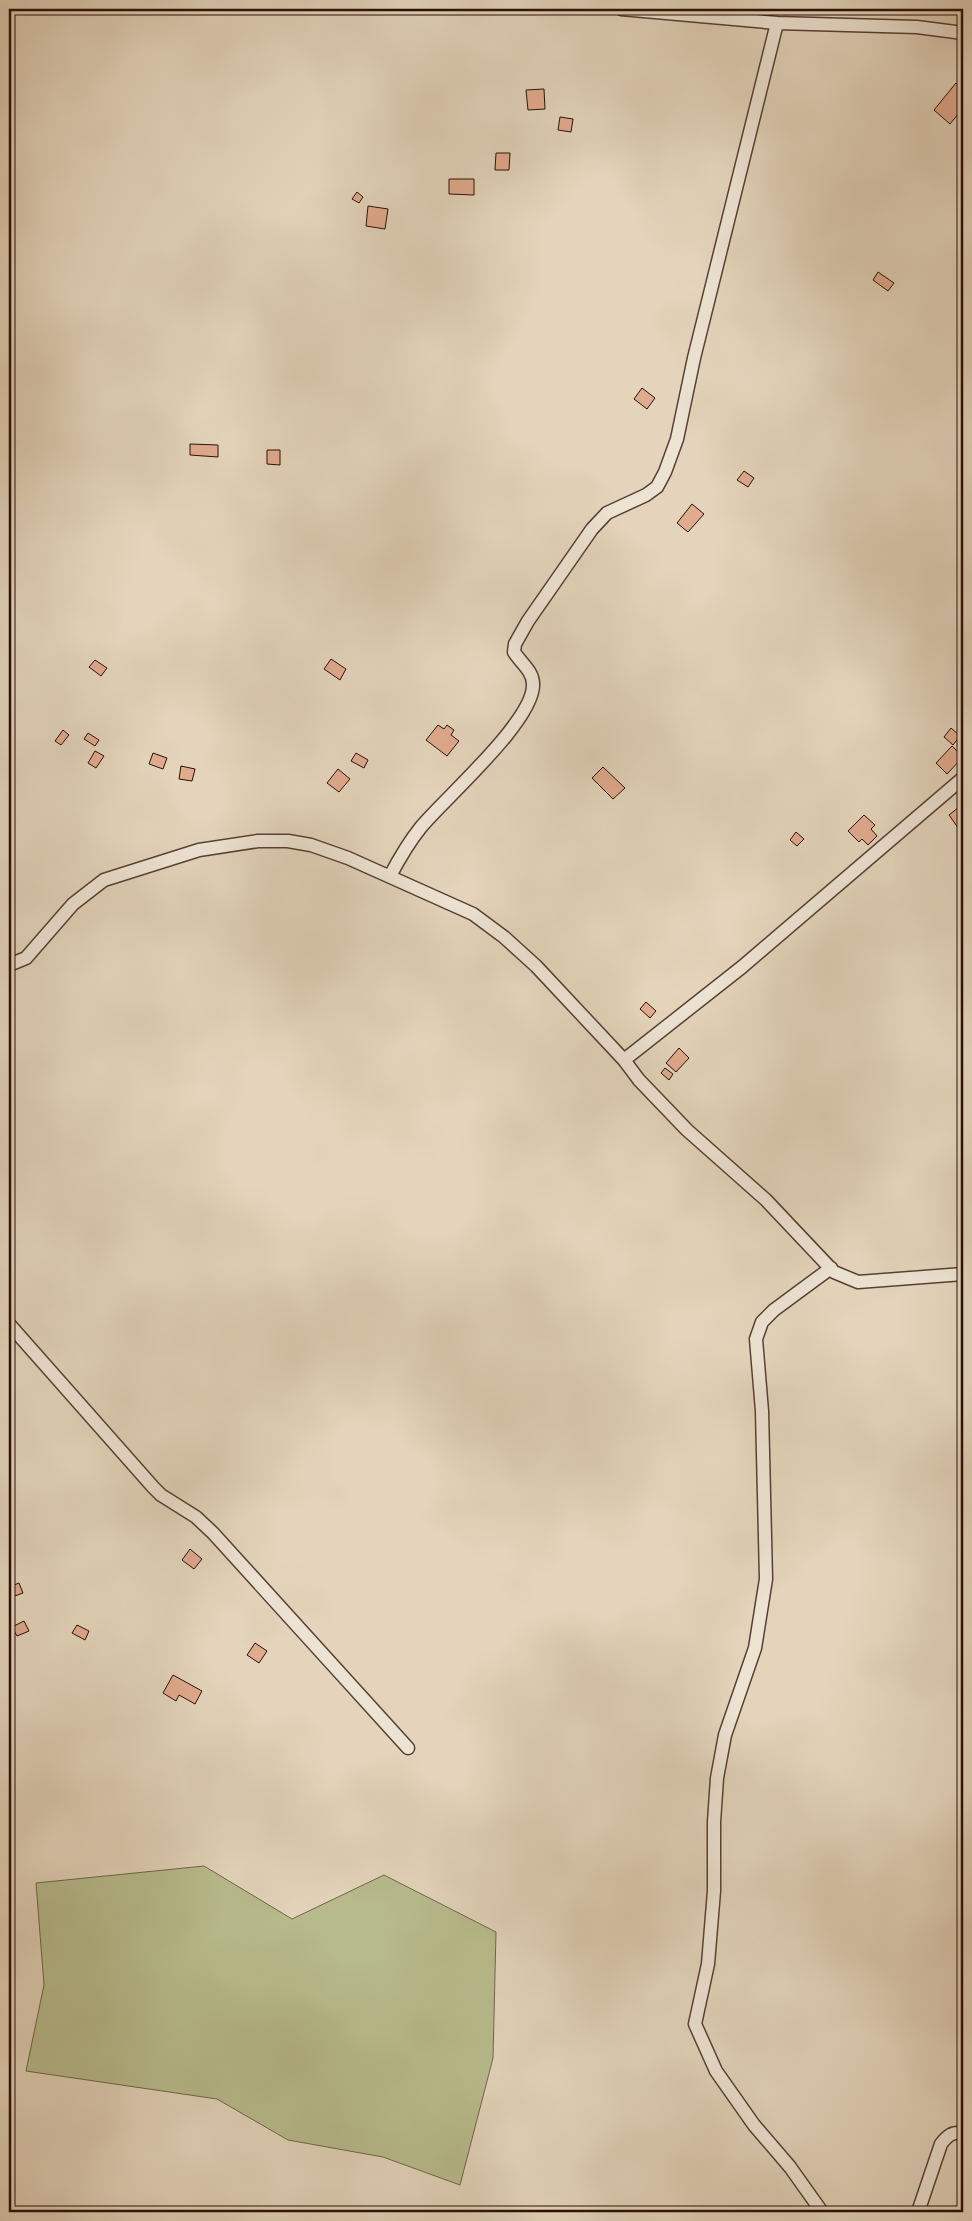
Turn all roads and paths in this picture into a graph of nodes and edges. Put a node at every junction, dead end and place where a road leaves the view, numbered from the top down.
1 (620, 9) edge
2 (777, 23) junction
3 (963, 32) edge
4 (963, 778) edge
5 (390, 876) junction
6 (9, 965) edge
7 (624, 1060) junction
8 (831, 1268) junction
9 (963, 1274) edge
10 (9, 1324) edge
11 (408, 1748) dead end
12 (963, 2133) edge
13 (822, 2212) edge
14 (918, 2212) edge

1 - 2 street
2 - 3 street
2 - 5 street
4 - 7 street
5 - 6 street
5 - 7 street
7 - 8 street
8 - 9 street
8 - 13 street
10 - 11 street
12 - 14 street

